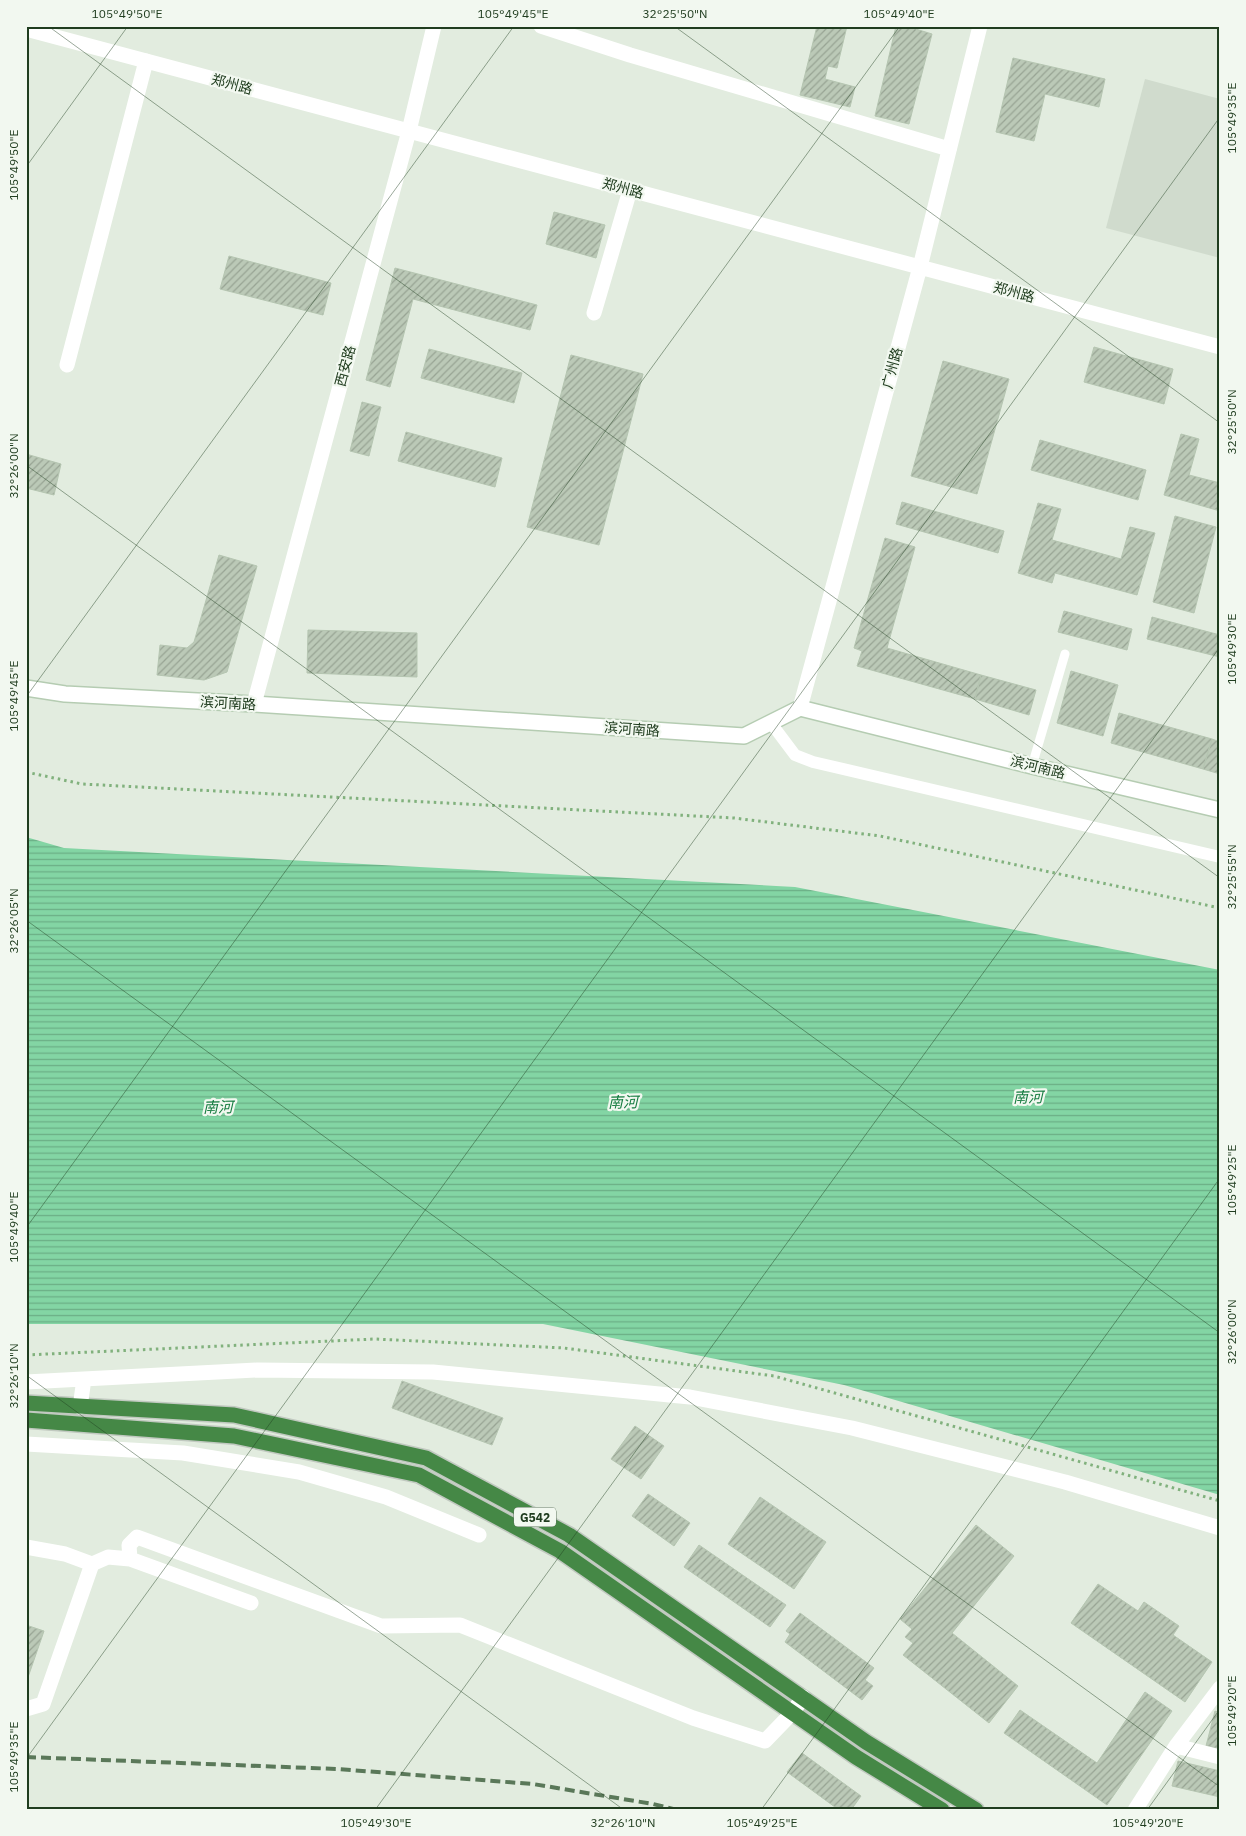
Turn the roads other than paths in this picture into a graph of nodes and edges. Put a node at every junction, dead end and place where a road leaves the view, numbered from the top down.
1 (434, 26) edge
2 (541, 26) edge
3 (980, 26) edge
4 (26, 30) edge
5 (146, 61) junction
6 (409, 131) junction
7 (949, 149) junction
8 (630, 190) junction
9 (920, 267) junction
10 (594, 313) dead end
11 (1220, 347) edge
12 (67, 365) dead end
13 (1065, 654) dead end
14 (26, 688) edge
15 (254, 704) junction
16 (800, 708) junction
17 (770, 723) junction
18 (1032, 766) junction
19 (1220, 810) edge
20 (1220, 857) edge
21 (84, 1379) junction
22 (26, 1382) edge
23 (26, 1403) edge
24 (80, 1407) junction
25 (26, 1420) edge
26 (26, 1444) edge
27 (1220, 1528) edge
28 (479, 1535) dead end
29 (26, 1548) edge
30 (130, 1559) junction
31 (92, 1564) junction
32 (251, 1602) dead end
33 (1220, 1688) edge
34 (803, 1697) junction
35 (26, 1709) edge
36 (793, 1712) junction
37 (1176, 1746) junction
38 (1220, 1757) edge
39 (942, 1810) edge
40 (976, 1810) edge
41 (1135, 1810) edge

1 - 6 street, 西安路
2 - 7 street
3 - 7 street, 广州路
4 - 5 street, 郑州路
5 - 6 street, 郑州路
5 - 12 street
6 - 8 street, 郑州路
6 - 15 street, 西安路
7 - 9 street, 广州路
8 - 9 street, 郑州路
8 - 10 street
9 - 11 street, 郑州路
9 - 16 street, 广州路
13 - 18 lane
14 - 15 street, 滨河南路
15 - 17 street, 滨河南路
16 - 17 street, 滨河南路
16 - 18 street, 滨河南路
17 - 20 street
18 - 19 street, 滨河南路
21 - 22 street
21 - 24 street
21 - 27 street
23 - 24 highway, G542
24 - 34 highway, G542
25 - 36 highway, G542
26 - 28 street
29 - 31 street
30 - 31 street
30 - 32 street
30 - 36 street
31 - 35 street
33 - 37 street
34 - 36 street
34 - 40 highway, G542
36 - 39 highway, G542
37 - 38 street
37 - 41 street

